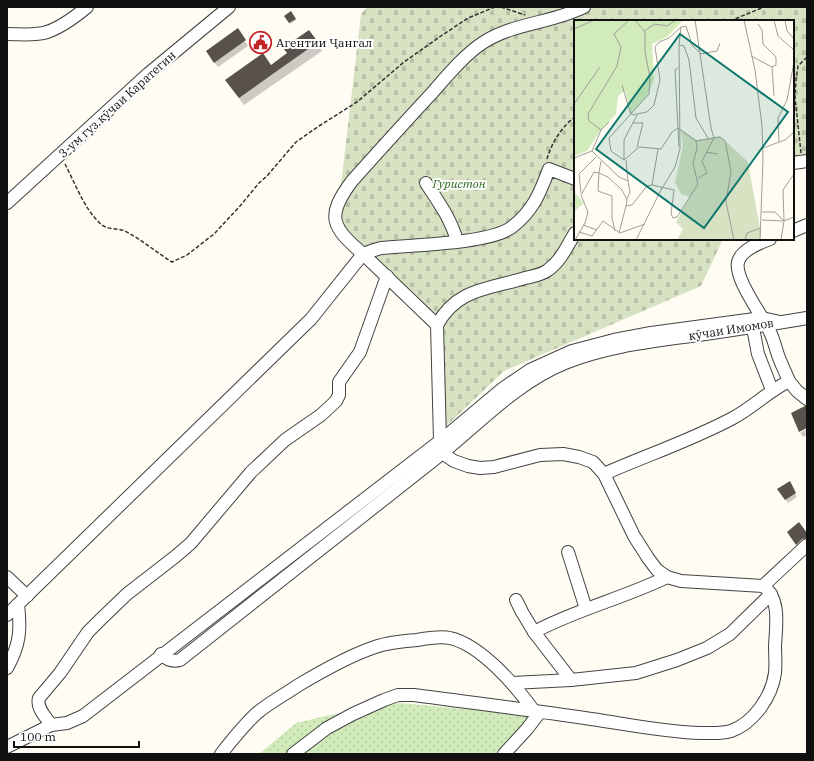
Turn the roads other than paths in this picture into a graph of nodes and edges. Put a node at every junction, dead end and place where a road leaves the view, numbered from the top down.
1 (86, 7) edge
2 (229, 7) edge
3 (584, 7) edge
4 (7, 34) edge
5 (574, 178) edge
6 (426, 183) dead end
7 (7, 203) edge
8 (807, 225) edge
9 (794, 231) edge
10 (574, 235) edge
11 (768, 240) edge
12 (457, 241) junction
13 (364, 254) junction
14 (387, 276) junction
15 (807, 318) edge
16 (764, 321) junction
17 (437, 325) junction
18 (753, 328) junction
19 (789, 381) junction
20 (772, 390) junction
21 (807, 399) edge
22 (440, 441) junction
23 (442, 453) junction
24 (604, 474) junction
25 (807, 545) edge
26 (568, 552) dead end
27 (7, 577) edge
28 (667, 577) junction
29 (767, 590) junction
30 (22, 600) junction
31 (516, 600) dead end
32 (586, 609) junction
33 (7, 615) edge
34 (534, 632) junction
35 (161, 654) junction
36 (7, 668) edge
37 (571, 680) junction
38 (512, 684) junction
39 (537, 711) junction
40 (51, 725) junction
41 (7, 747) edge
42 (221, 754) edge
43 (293, 754) edge
44 (504, 754) edge

1 - 4 street
2 - 7 street, 3-ум гуз.кӯчаи Каратегин
3 - 13 street
5 - 12 street
6 - 12 street
8 - 9 street
10 - 17 street
11 - 16 street
12 - 13 street
13 - 14 street
13 - 30 street
14 - 17 street
14 - 40 street
15 - 16 street, кӯчаи Имомов
16 - 18 street, кӯчаи Имомов
16 - 19 street
16 - 22 street, кӯчаи Имомов
17 - 22 street
18 - 20 street
18 - 23 street, кӯчаи Имомов
19 - 20 street
19 - 21 street
20 - 24 street
22 - 23 street
22 - 35 street, кӯчаи Имомов
23 - 24 street
23 - 35 street, кӯчаи Имомов
24 - 28 street
25 - 29 street
26 - 32 street
27 - 30 street
28 - 29 street
28 - 32 street
29 - 37 street
29 - 39 street
30 - 33 street
30 - 36 street
31 - 34 street
32 - 34 street
34 - 37 street
35 - 40 street, кӯчаи Имомов
37 - 38 street
38 - 39 street
38 - 42 street
39 - 43 street
39 - 44 street
40 - 41 street, кӯчаи Имомов

